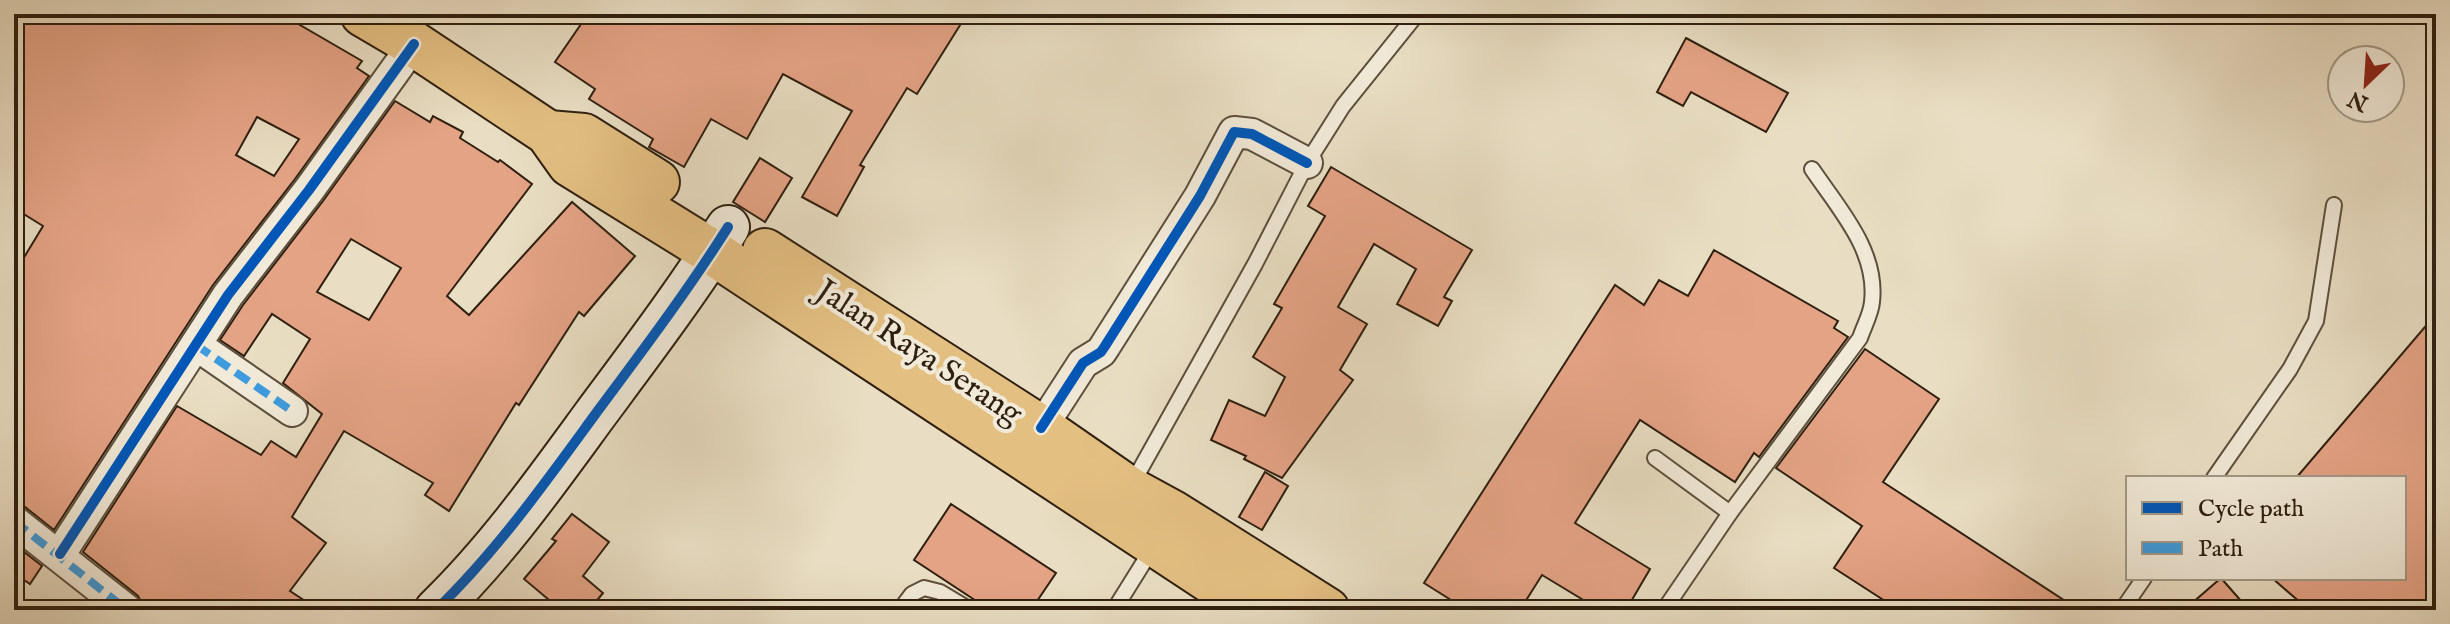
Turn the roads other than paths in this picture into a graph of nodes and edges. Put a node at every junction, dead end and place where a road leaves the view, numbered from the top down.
1 (1417, 14) edge
2 (387, 24) edge
3 (1307, 163) junction
4 (1812, 169) dead end
5 (2334, 205) dead end
6 (720, 239) junction
7 (196, 345) junction
8 (292, 411) dead end
9 (1041, 428) junction
10 (1655, 458) dead end
11 (2215, 476) edge
12 (1129, 489) junction
13 (1730, 513) junction
14 (14, 521) edge
15 (1164, 529) junction
16 (60, 554) junction
17 (2143, 580) edge
18 (127, 610) edge
19 (436, 610) edge
20 (900, 610) edge
21 (970, 610) edge
22 (1114, 610) edge
23 (1255, 610) edge
24 (1327, 610) edge
25 (1664, 610) edge
26 (2122, 610) edge

1 - 3 lane
2 - 6 highway, Jalan Raya Serang
2 - 7 street
3 - 9 street
3 - 12 lane
4 - 13 lane
5 - 11 lane
6 - 9 highway, Jalan Raya Serang
6 - 15 highway, Jalan Raya Serang
6 - 19 street
7 - 8 street
7 - 16 street
9 - 12 highway, Jalan Raya Serang
10 - 13 lane
12 - 15 highway, Jalan Raya Serang
13 - 25 lane
14 - 16 street
15 - 22 lane
15 - 23 highway, Jalan Raya Serang
15 - 24 highway, Jalan Raya Serang
16 - 18 street
17 - 26 lane
20 - 21 lane

